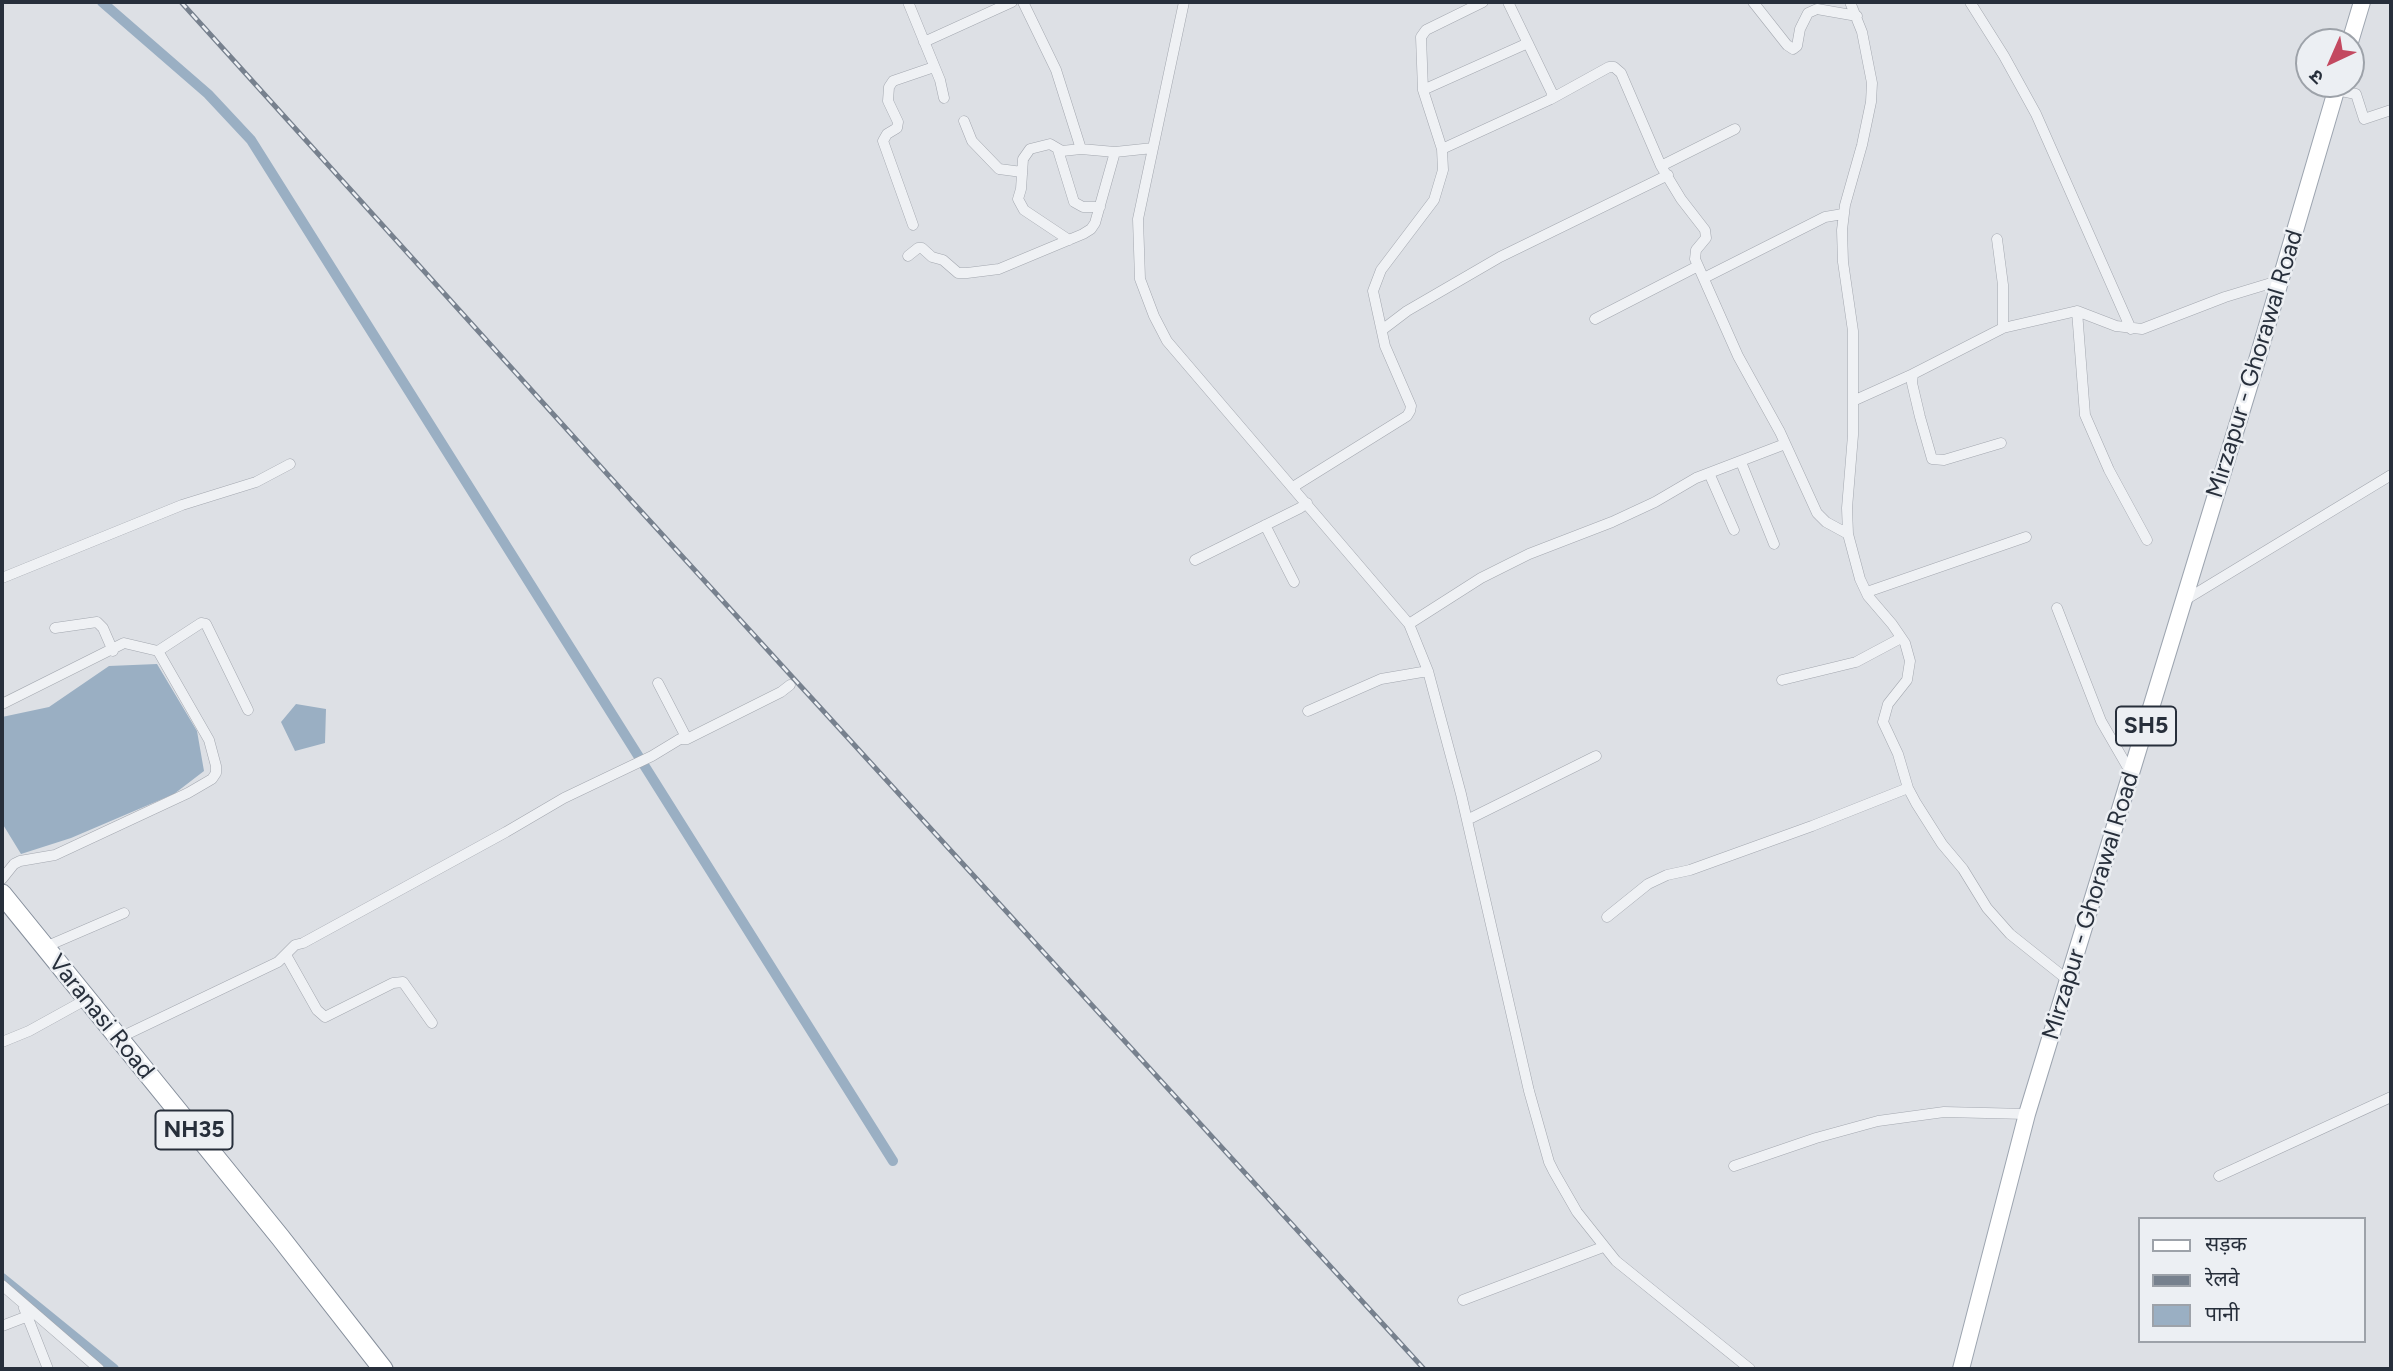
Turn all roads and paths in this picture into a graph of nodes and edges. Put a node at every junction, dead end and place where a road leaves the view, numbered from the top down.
1 (908, 2) edge
2 (1012, 2) edge
3 (1023, 2) edge
4 (1184, 2) edge
5 (1483, 2) edge
6 (1508, 2) edge
7 (1753, 2) edge
8 (1850, 2) edge
9 (1970, 2) edge
10 (2362, 2) edge
11 (1857, 16) junction
12 (2354, 28) edge
13 (924, 42) junction
14 (1528, 43) junction
15 (934, 67) junction
16 (1423, 90) junction
17 (944, 98) dead end
18 (2334, 98) edge
19 (2357, 98) edge
20 (1551, 99) junction
21 (2391, 110) edge
22 (964, 121) dead end
23 (1735, 129) dead end
24 (1153, 148) junction
25 (1081, 149) junction
26 (1442, 149) junction
27 (1058, 150) junction
28 (1115, 152) junction
29 (1661, 166) junction
30 (1022, 172) junction
31 (1668, 175) junction
32 (1100, 207) junction
33 (1843, 214) junction
34 (913, 225) dead end
35 (1997, 239) dead end
36 (1069, 240) junction
37 (908, 256) dead end
38 (1698, 266) junction
39 (1704, 278) junction
40 (2281, 280) junction
41 (2077, 311) junction
42 (1595, 319) dead end
43 (2003, 328) junction
44 (2132, 329) junction
45 (1382, 330) junction
46 (1913, 374) junction
47 (1853, 401) junction
48 (2001, 443) dead end
49 (1785, 444) junction
50 (1741, 462) junction
51 (290, 464) dead end
52 (1709, 473) junction
53 (2391, 475) edge
54 (1293, 487) junction
55 (1303, 505) junction
56 (1265, 525) junction
57 (1734, 530) dead end
58 (1848, 534) junction
59 (2026, 537) dead end
60 (2147, 540) dead end
61 (1774, 544) dead end
62 (1195, 560) dead end
63 (2, 578) edge
64 (1294, 582) dead end
65 (1867, 592) junction
66 (2183, 601) junction
67 (2057, 608) dead end
68 (1409, 624) junction
69 (55, 628) dead end
70 (1901, 638) junction
71 (113, 650) junction
72 (158, 650) junction
73 (1423, 672) junction
74 (1782, 680) dead end
75 (658, 683) dead end
76 (790, 685) dead end
77 (2, 704) edge
78 (248, 710) dead end
79 (1307, 711) dead end
80 (687, 739) junction
81 (1596, 756) dead end
82 (2131, 774) junction
83 (1908, 788) junction
84 (1467, 820) junction
85 (2, 879) edge
86 (2, 894) edge
87 (124, 913) dead end
88 (1607, 917) dead end
89 (45, 947) junction
90 (286, 955) junction
91 (2069, 981) junction
92 (88, 999) junction
93 (432, 1023) dead end
94 (119, 1038) junction
95 (2, 1042) edge
96 (2391, 1097) edge
97 (2027, 1114) junction
98 (1734, 1166) dead end
99 (2218, 1177) dead end
100 (1598, 1249) junction
101 (2, 1285) edge
102 (1464, 1300) dead end
103 (22, 1304) junction
104 (28, 1315) junction
105 (2, 1326) edge
106 (48, 1369) edge
107 (99, 1369) edge
108 (383, 1369) edge
109 (1750, 1369) edge
110 (1961, 1369) edge

1 - 13 street
2 - 13 street
3 - 25 street
4 - 24 street
5 - 16 street
6 - 14 street
7 - 11 street
8 - 11 street
9 - 44 street
10 - 12 main road
11 - 33 street
13 - 15 street
14 - 16 street
14 - 20 street
15 - 17 street
15 - 34 street
16 - 26 street
18 - 40 main road, Mirzapur - Ghorawal Road / SH5
19 - 21 street
20 - 26 street
20 - 29 street
22 - 30 street
23 - 29 street
24 - 28 street
24 - 54 street
25 - 27 street
25 - 28 street
26 - 45 street
27 - 30 street
27 - 32 street
28 - 32 street
29 - 31 street
30 - 36 street
31 - 38 street
31 - 45 street
32 - 36 street
33 - 39 street
33 - 47 street
35 - 43 street
36 - 37 street
38 - 39 street
38 - 42 street
39 - 49 street
40 - 44 street
40 - 66 main road, Mirzapur - Ghorawal Road / SH5
41 - 43 street
41 - 44 street
41 - 60 street
43 - 46 street
45 - 54 street
46 - 47 street
46 - 48 street
47 - 58 street
49 - 50 street
49 - 58 street
50 - 52 street
50 - 61 street
51 - 63 street
52 - 57 street
52 - 68 street
53 - 66 street
54 - 55 street
55 - 56 street
55 - 68 street
56 - 62 street
56 - 64 street
58 - 65 street
59 - 65 street
65 - 70 street
66 - 82 main road, Mirzapur - Ghorawal Road / SH5
67 - 82 street
68 - 73 street
69 - 71 street
70 - 74 street
70 - 83 street
71 - 72 street
71 - 77 street
72 - 78 street
72 - 85 street
73 - 79 street
73 - 84 street
75 - 80 street
76 - 80 street
80 - 90 street
81 - 84 street
82 - 91 main road, Mirzapur - Ghorawal Road / SH5
83 - 88 street
83 - 91 street
84 - 100 street
86 - 89 highway, Varanasi Road / NH35
87 - 89 street
89 - 92 highway, Varanasi Road / NH35
90 - 93 street
90 - 94 street
91 - 97 main road, Mirzapur - Ghorawal Road / SH5
92 - 94 highway, Varanasi Road / NH35
92 - 95 street
94 - 108 highway, Varanasi Road / NH35
96 - 99 street
97 - 98 street
97 - 110 main road, Mirzapur - Ghorawal Road / SH5
100 - 102 street
100 - 109 street
101 - 103 street
103 - 104 street
103 - 107 street
104 - 105 street
104 - 106 street

